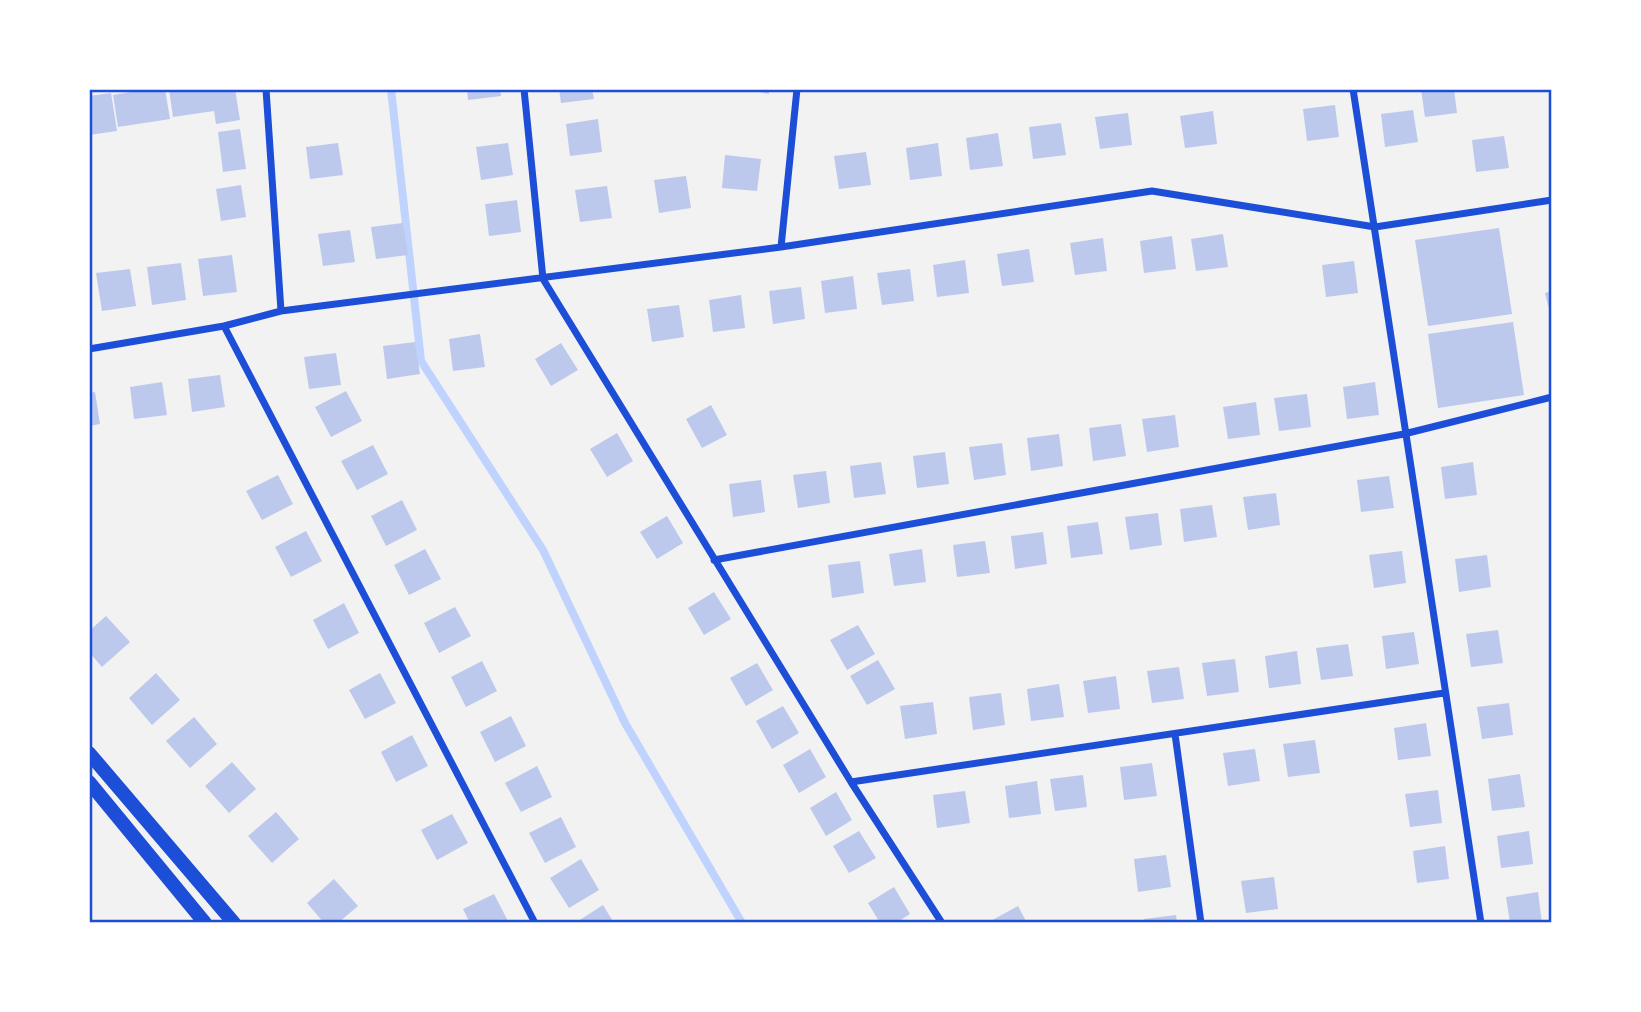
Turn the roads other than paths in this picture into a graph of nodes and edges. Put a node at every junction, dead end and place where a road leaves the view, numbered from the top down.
1 (266, 89) edge
2 (524, 89) edge
3 (797, 89) edge
4 (1353, 89) edge
5 (1552, 200) edge
6 (1375, 227) junction
7 (781, 247) junction
8 (543, 279) junction
9 (281, 311) junction
10 (224, 326) junction
11 (89, 349) edge
12 (1552, 397) edge
13 (1404, 434) junction
14 (714, 560) junction
15 (1444, 694) junction
16 (1175, 734) junction
17 (89, 753) edge
18 (89, 782) edge
19 (851, 782) junction
20 (205, 923) edge
21 (234, 923) edge
22 (535, 923) edge
23 (942, 923) edge
24 (1201, 923) edge
25 (1481, 923) edge

1 - 9 street
2 - 8 street
3 - 7 street
4 - 6 street
5 - 6 street
6 - 7 street
6 - 13 street
7 - 8 street
8 - 9 street
8 - 14 street
9 - 10 street
10 - 11 street
10 - 22 street
12 - 13 street
13 - 14 street
13 - 15 street
14 - 19 street
15 - 16 street
15 - 25 street
16 - 19 street
16 - 24 street
17 - 21 main road
18 - 20 main road
19 - 23 street

